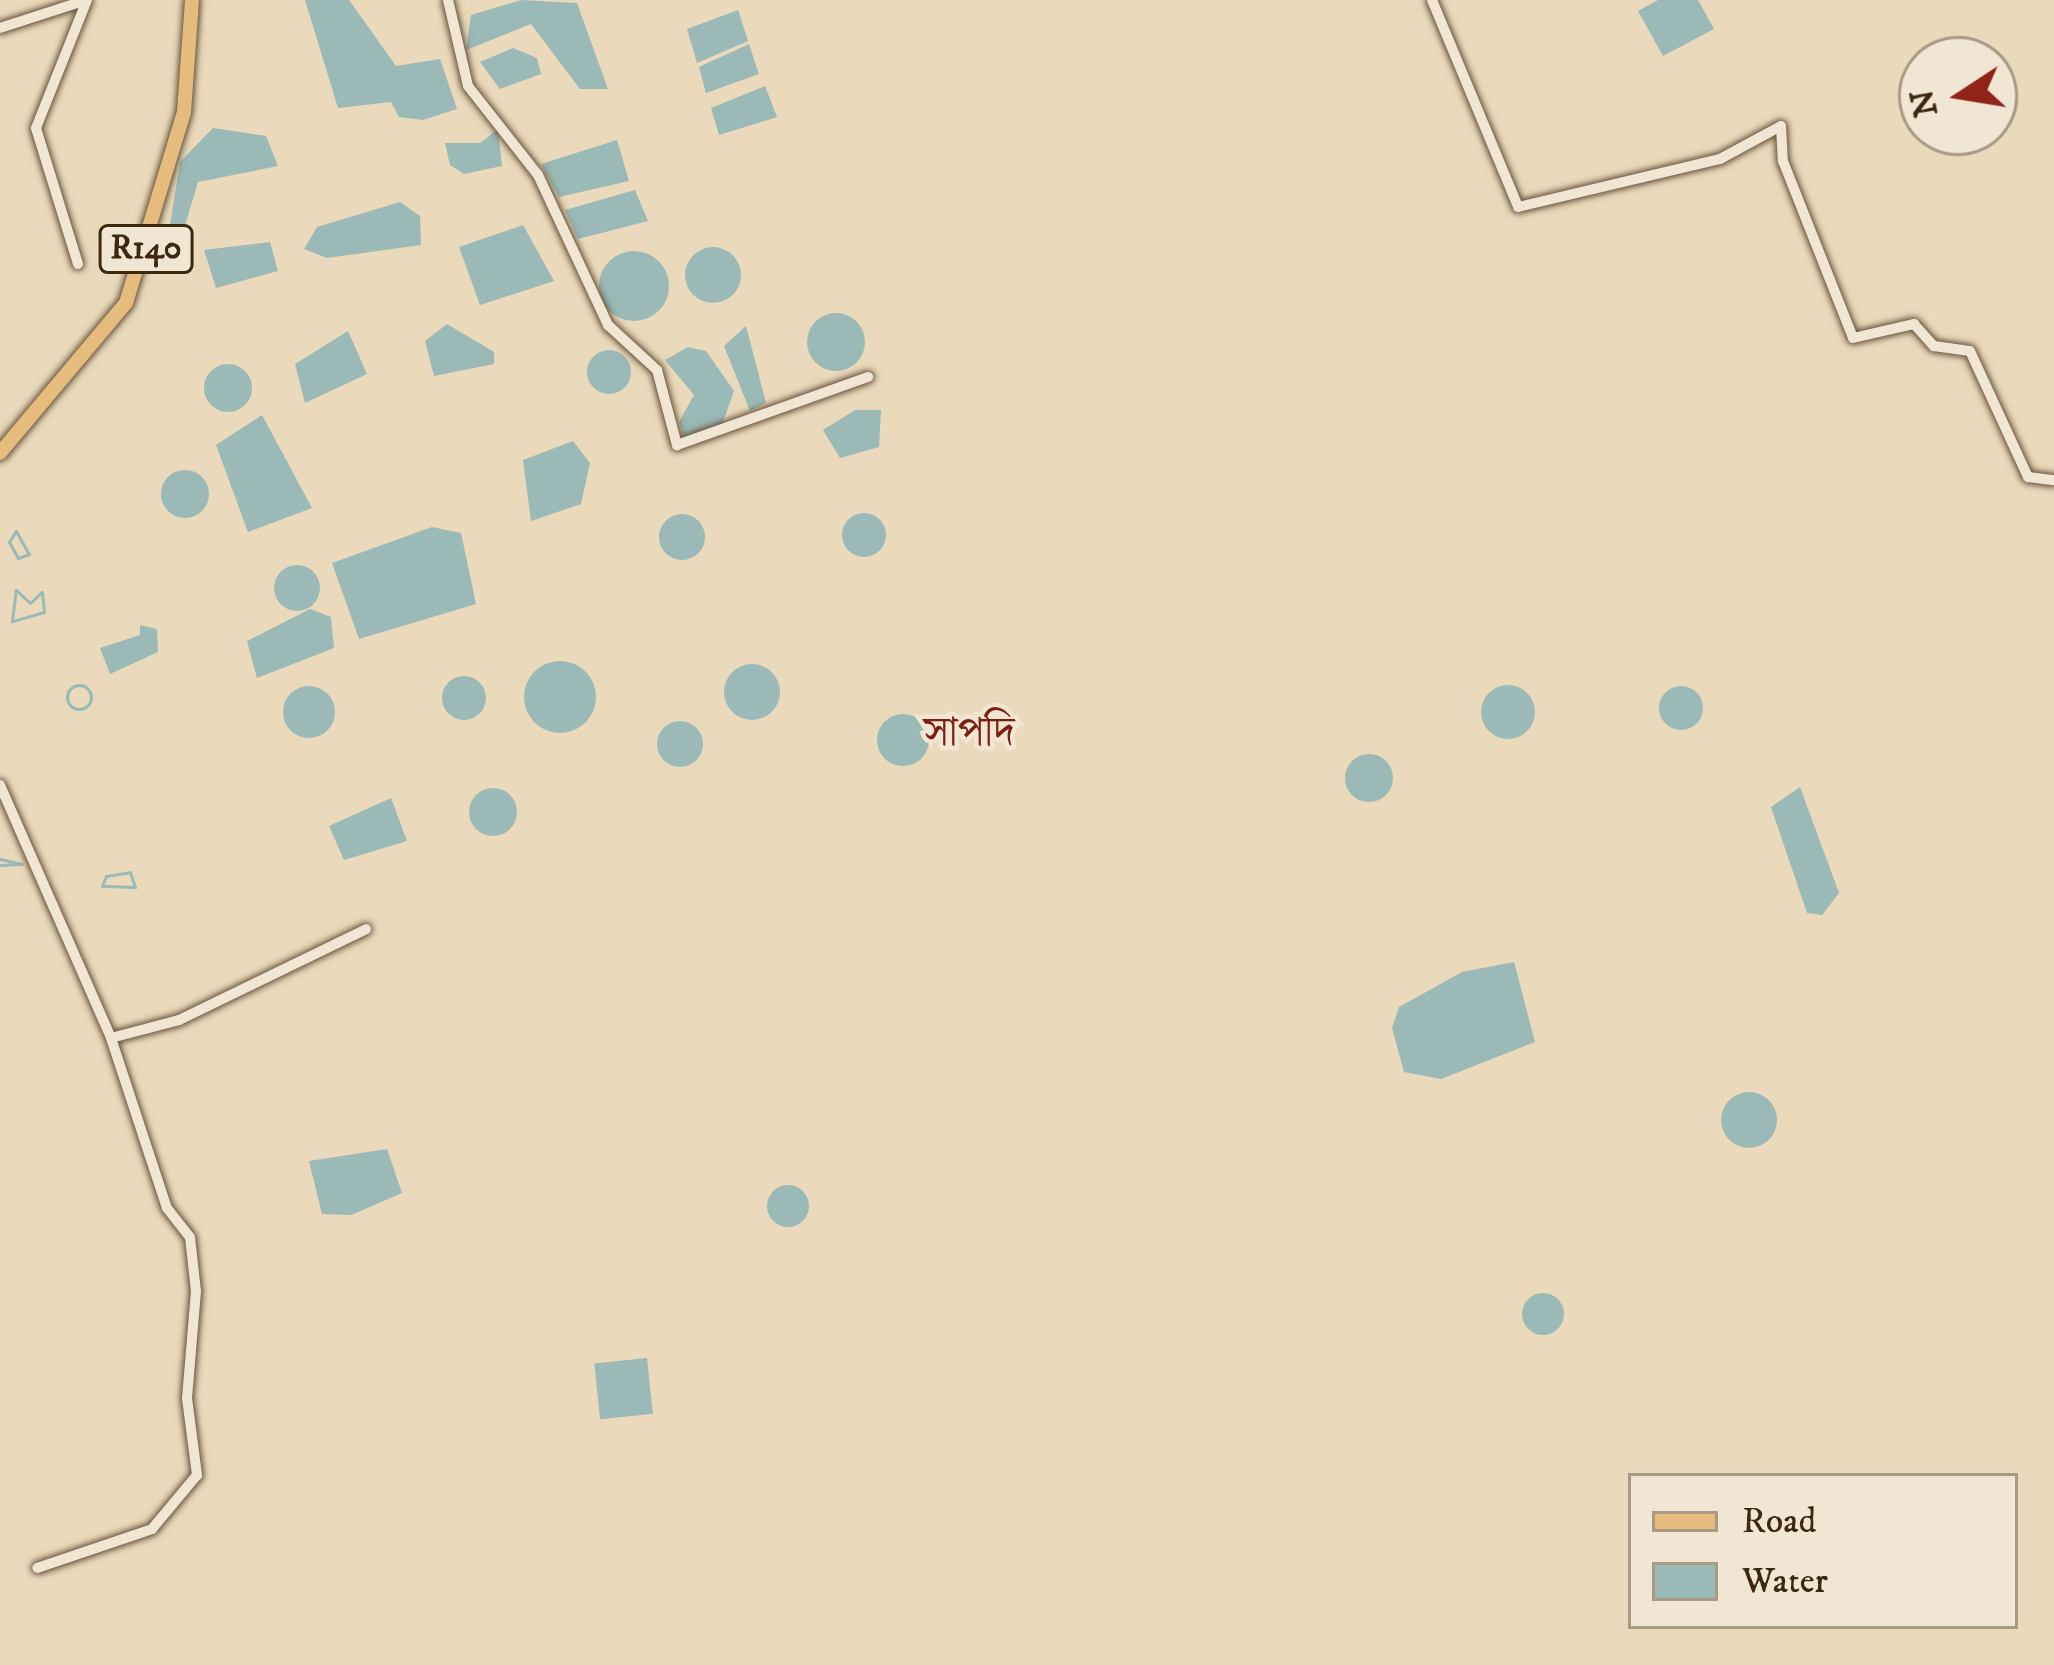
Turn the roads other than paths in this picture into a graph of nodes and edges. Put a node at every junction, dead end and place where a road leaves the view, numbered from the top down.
1 (87, 0) edge
2 (192, 0) edge
3 (448, 0) edge
4 (1432, 0) edge
5 (0, 28) edge
6 (78, 264) dead end
7 (868, 376) dead end
8 (0, 453) edge
9 (2054, 480) edge
10 (0, 785) edge
11 (367, 929) dead end
12 (110, 1038) junction
13 (37, 1568) dead end

1 - 5 street
1 - 6 street
2 - 8 main road, R140
3 - 7 street
4 - 9 street
10 - 12 street
11 - 12 street
12 - 13 street

